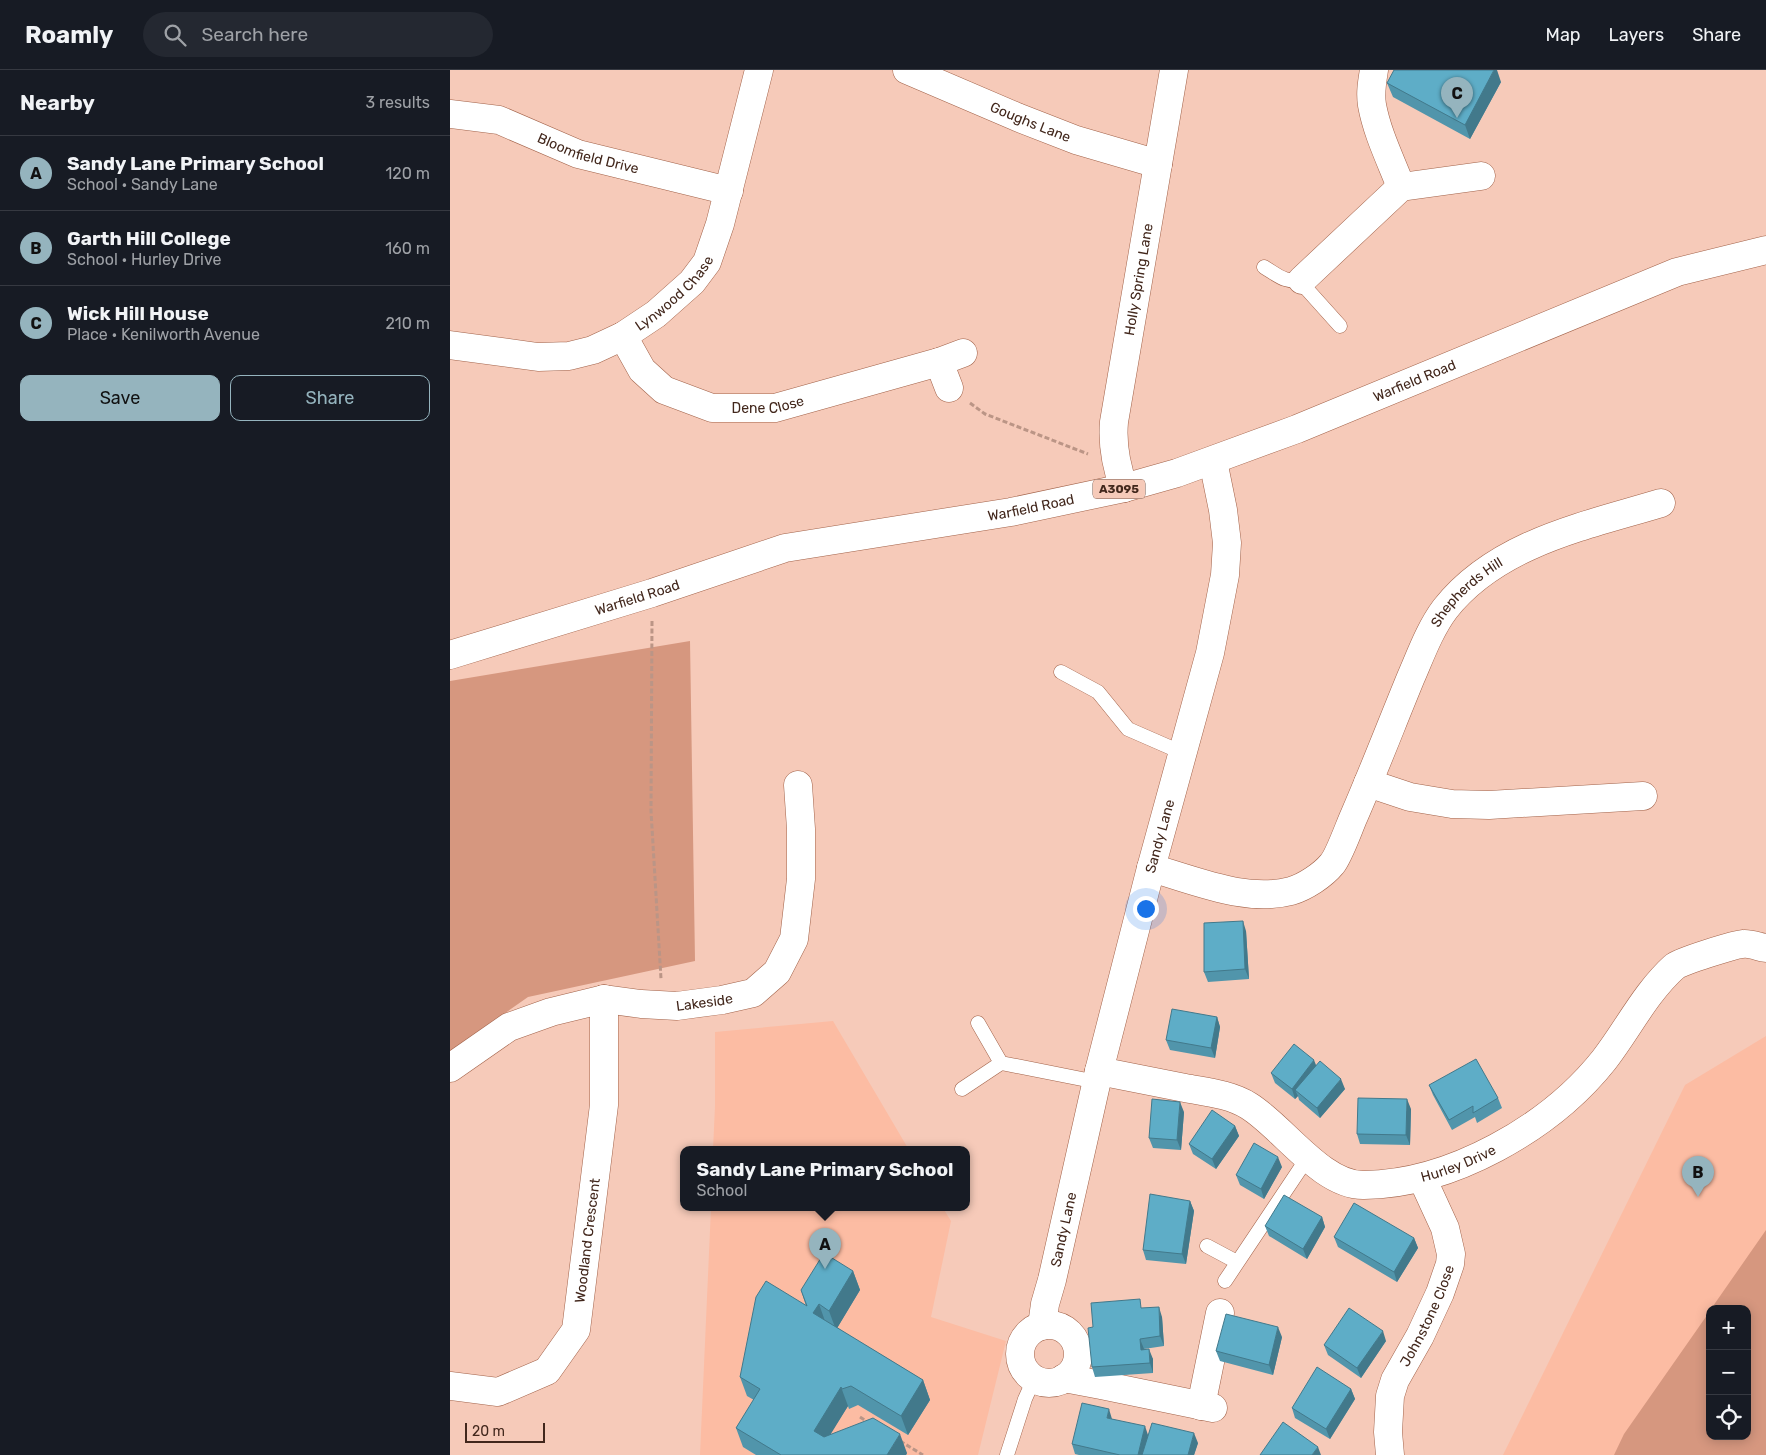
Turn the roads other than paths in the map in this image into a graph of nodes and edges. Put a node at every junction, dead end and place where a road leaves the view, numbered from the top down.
1 (759, 70) edge
2 (907, 70) edge
3 (1174, 70) edge
4 (1374, 70) edge
5 (450, 114) edge
6 (1158, 164) junction
7 (1481, 176) dead end
8 (1401, 187) junction
9 (729, 191) junction
10 (1766, 250) edge
11 (1264, 267) dead end
12 (1302, 280) junction
13 (1340, 326) dead end
14 (623, 336) junction
15 (450, 346) edge
16 (949, 388) road end
17 (1213, 461) junction
18 (1124, 488) junction
19 (1661, 504) dead end
20 (450, 655) edge
21 (1062, 672) dead end
22 (1183, 753) junction
23 (1368, 783) junction
24 (798, 785) dead end
25 (1643, 796) dead end
26 (1152, 868) junction
27 (1766, 948) edge
28 (604, 1000) junction
29 (978, 1023) dead end
30 (1001, 1063) junction
31 (450, 1068) edge
32 (1098, 1077) junction
33 (962, 1089) dead end
34 (1308, 1157) junction
35 (1422, 1178) junction
36 (1207, 1246) dead end
37 (1237, 1262) junction
38 (1225, 1281) dead end
39 (1220, 1313) dead end
40 (1042, 1326) junction
41 (1064, 1378) junction
42 (1034, 1379) junction
43 (450, 1386) edge
44 (1007, 1455) edge
45 (1390, 1455) edge

1 - 9 street, Lynwood Chase
2 - 6 street, Goughs Lane
3 - 6 street, Holly Spring Lane
4 - 8 street
5 - 9 street, Bloomfield Drive
6 - 18 street, Holly Spring Lane
7 - 8 street
8 - 12 street
9 - 14 street, Lynwood Chase
10 - 17 street, Warfield Road / A3095
11 - 12 lane
12 - 13 lane
14 - 15 street, Lynwood Chase
14 - 16 street, Dene Close
17 - 18 street, Warfield Road / A3095
17 - 22 street, Sandy Lane
18 - 20 street, Warfield Road / A3095
19 - 23 street, Shepherds Hill
21 - 22 lane
22 - 26 street, Sandy Lane
23 - 25 street
23 - 26 street, Shepherds Hill
24 - 28 street, Lakeside
26 - 32 street, Sandy Lane
27 - 35 street, Hurley Drive
28 - 31 street, Lakeside
28 - 43 street, Woodland Crescent
29 - 30 lane
30 - 32 lane
30 - 33 lane
32 - 34 street, Hurley Drive
32 - 40 street, Sandy Lane
34 - 35 street, Hurley Drive
34 - 37 lane
35 - 45 street, Johnstone Close
36 - 37 lane
37 - 38 lane
39 - 41 street
40 - 41 street
40 - 42 street
41 - 42 street
42 - 44 lane

